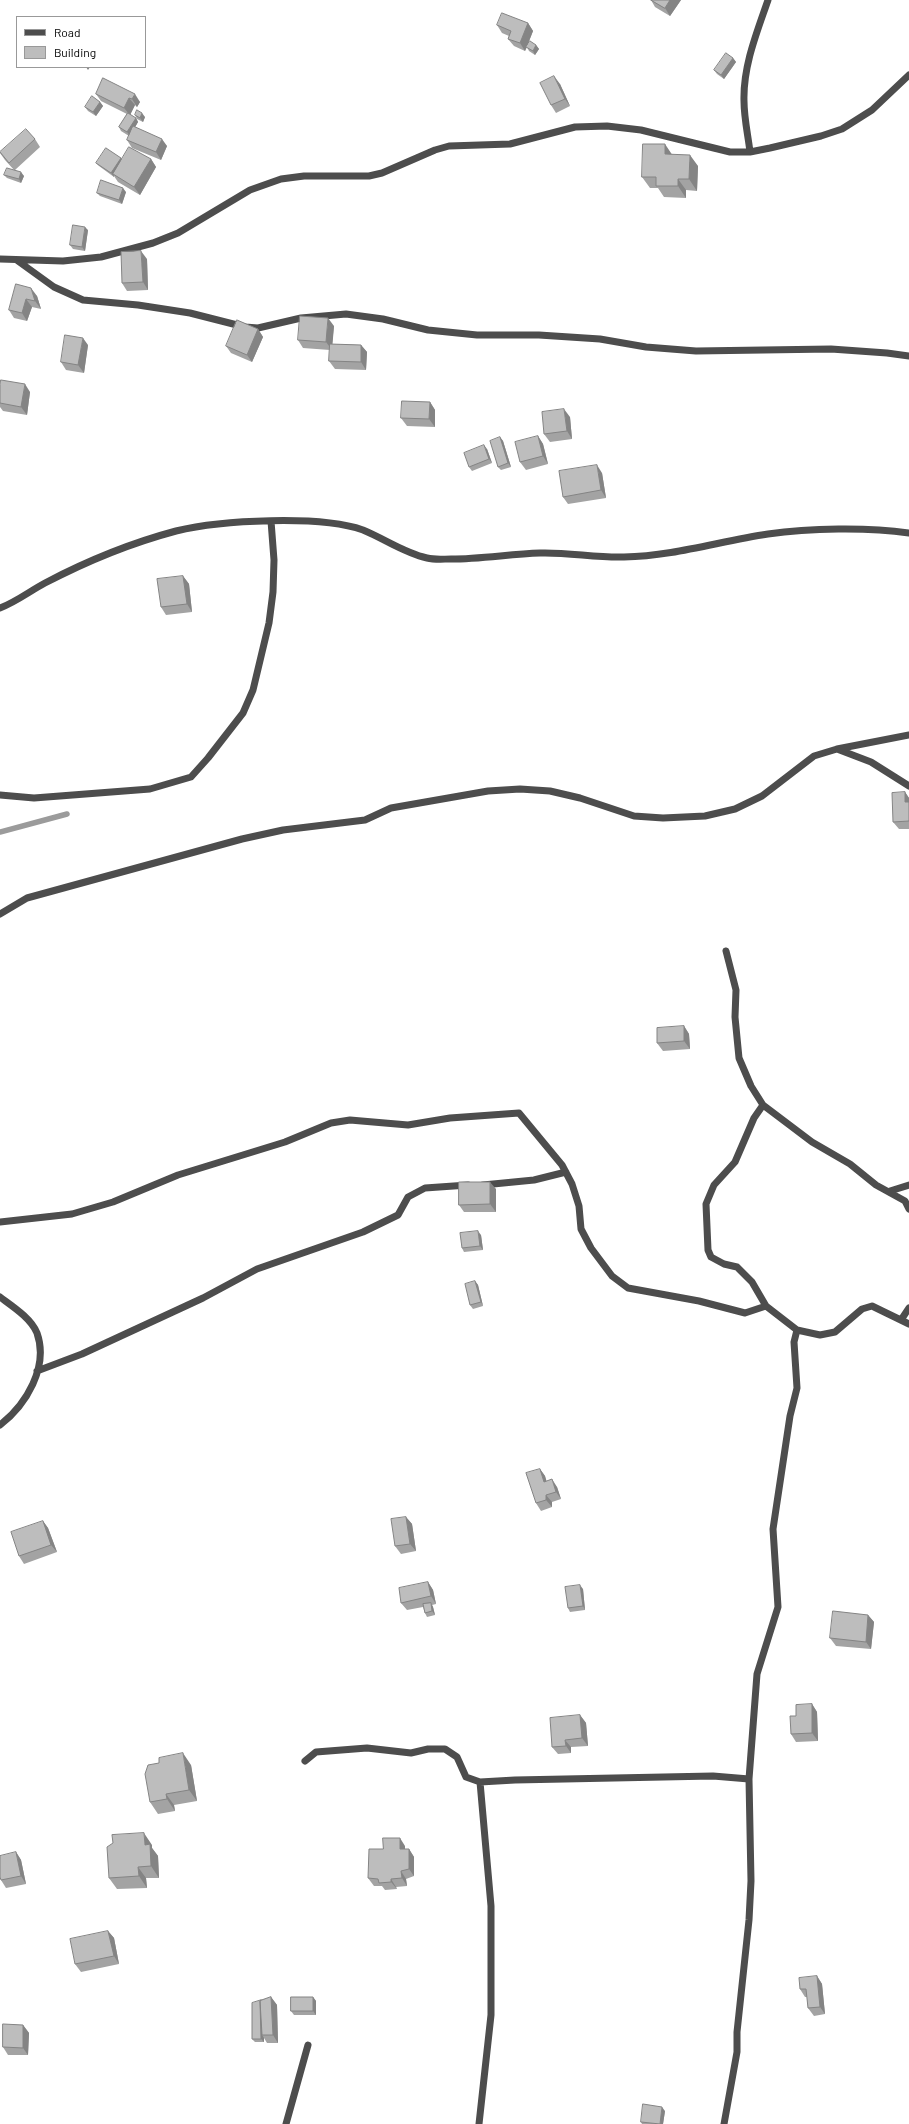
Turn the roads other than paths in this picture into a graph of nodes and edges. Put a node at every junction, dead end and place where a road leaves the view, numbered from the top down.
1 (768, 0) edge
2 (909, 75) edge
3 (750, 152) junction
4 (0, 259) edge
5 (18, 260) junction
6 (909, 356) edge
7 (270, 521) junction
8 (909, 533) edge
9 (0, 608) edge
10 (909, 735) edge
11 (837, 749) junction
12 (909, 786) edge
13 (0, 795) edge
14 (0, 914) edge
15 (726, 951) dead end
16 (763, 1105) junction
17 (566, 1172) junction
18 (909, 1185) edge
19 (890, 1191) junction
20 (909, 1209) edge
21 (0, 1222) edge
22 (0, 1297) edge
23 (766, 1306) junction
24 (909, 1308) edge
25 (901, 1320) junction
26 (909, 1324) edge
27 (797, 1330) junction
28 (37, 1371) junction
29 (0, 1425) edge
30 (305, 1761) dead end
31 (749, 1779) junction
32 (480, 1782) junction
33 (308, 2045) dead end
34 (286, 2124) edge
35 (479, 2124) edge
36 (724, 2124) edge

1 - 3 street
2 - 3 street
3 - 5 street
4 - 5 street
5 - 6 street
7 - 8 street
7 - 9 street
7 - 13 street
10 - 11 street
11 - 12 street
11 - 14 street
15 - 16 street
16 - 19 street
16 - 23 street
17 - 21 street
17 - 23 street
17 - 28 street
18 - 19 street
19 - 20 street
22 - 28 street
23 - 27 street
24 - 25 street
25 - 26 street
25 - 27 street
27 - 31 street
28 - 29 street
30 - 32 street
31 - 32 street
31 - 36 street
32 - 35 street
33 - 34 street

